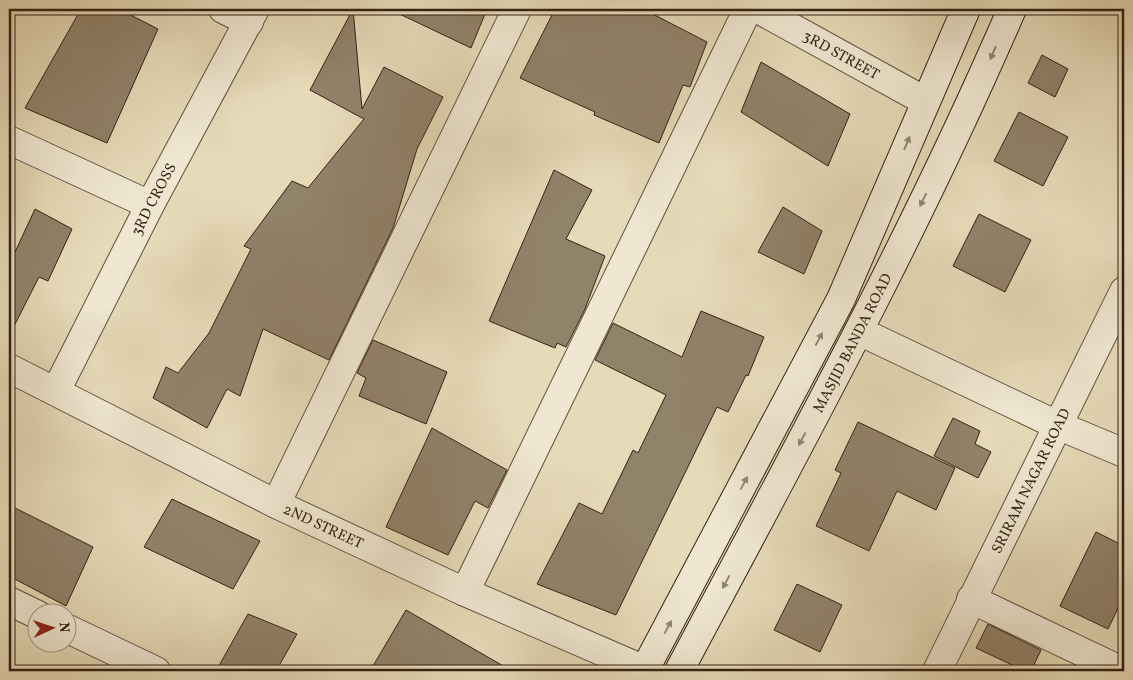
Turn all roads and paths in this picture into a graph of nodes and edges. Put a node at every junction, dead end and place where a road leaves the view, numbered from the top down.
1 (223, 9) edge
2 (517, 9) edge
3 (748, 9) edge
4 (758, 9) edge
5 (966, 9) edge
6 (1012, 9) edge
7 (252, 15) edge
8 (925, 101) junction
9 (9, 140) edge
10 (150, 205) junction
11 (1124, 290) edge
12 (859, 331) junction
13 (9, 368) edge
14 (56, 391) junction
15 (1057, 425) junction
16 (1124, 453) edge
17 (276, 504) junction
18 (465, 592) junction
19 (972, 599) junction
20 (9, 601) edge
21 (28, 610) edge
22 (78, 634) edge
23 (156, 671) edge
24 (645, 671) edge
25 (679, 671) edge
26 (937, 671) edge
27 (1122, 671) edge

1 - 7 street
2 - 17 street
3 - 18 street
4 - 8 street, 3RD STREET
5 - 8 street, MASJID BANDA ROAD
6 -> 12 street, MASJID BANDA ROAD
7 - 10 street, 3RD CROSS
24 -> 8 street, MASJID BANDA ROAD
9 - 10 street
10 - 14 street, 3RD CROSS
11 - 15 street, SRIRAM NAGAR ROAD
12 - 15 street
12 -> 25 street, MASJID BANDA ROAD
13 - 14 street, 2ND STREET
14 - 17 street, 2ND STREET
15 - 16 street
15 - 19 street, SRIRAM NAGAR ROAD
17 - 18 street, 2ND STREET
18 - 24 street, 2ND STREET
19 - 26 street, SRIRAM NAGAR ROAD
19 - 27 street
20 - 21 street
22 - 23 street

